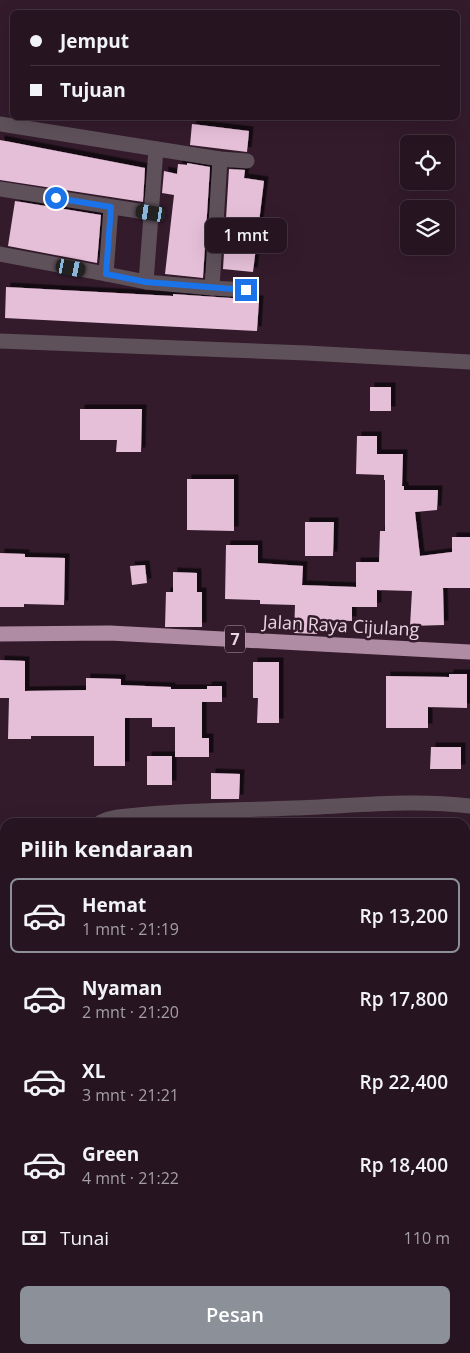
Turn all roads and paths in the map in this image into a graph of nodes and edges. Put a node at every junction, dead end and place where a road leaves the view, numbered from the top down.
1 (0, 124) edge
2 (156, 149) junction
3 (220, 159) junction
4 (247, 161) dead end
5 (0, 189) edge
6 (111, 207) junction
7 (151, 213) junction
8 (0, 254) edge
9 (106, 274) junction
10 (146, 282) junction
11 (212, 288) junction
12 (246, 290) dead end
13 (0, 341) edge
14 (470, 362) edge
15 (0, 634) edge
16 (470, 652) edge
17 (470, 806) edge
18 (113, 818) edge

1 - 2 street
2 - 3 street
2 - 7 street
3 - 4 street
3 - 11 street
5 - 6 street
6 - 7 street
6 - 9 street
7 - 10 street
8 - 9 street
9 - 10 street
10 - 11 street
11 - 12 street
13 - 14 street
15 - 16 highway, Jalan Raya Cijulang / 7
17 - 18 street

